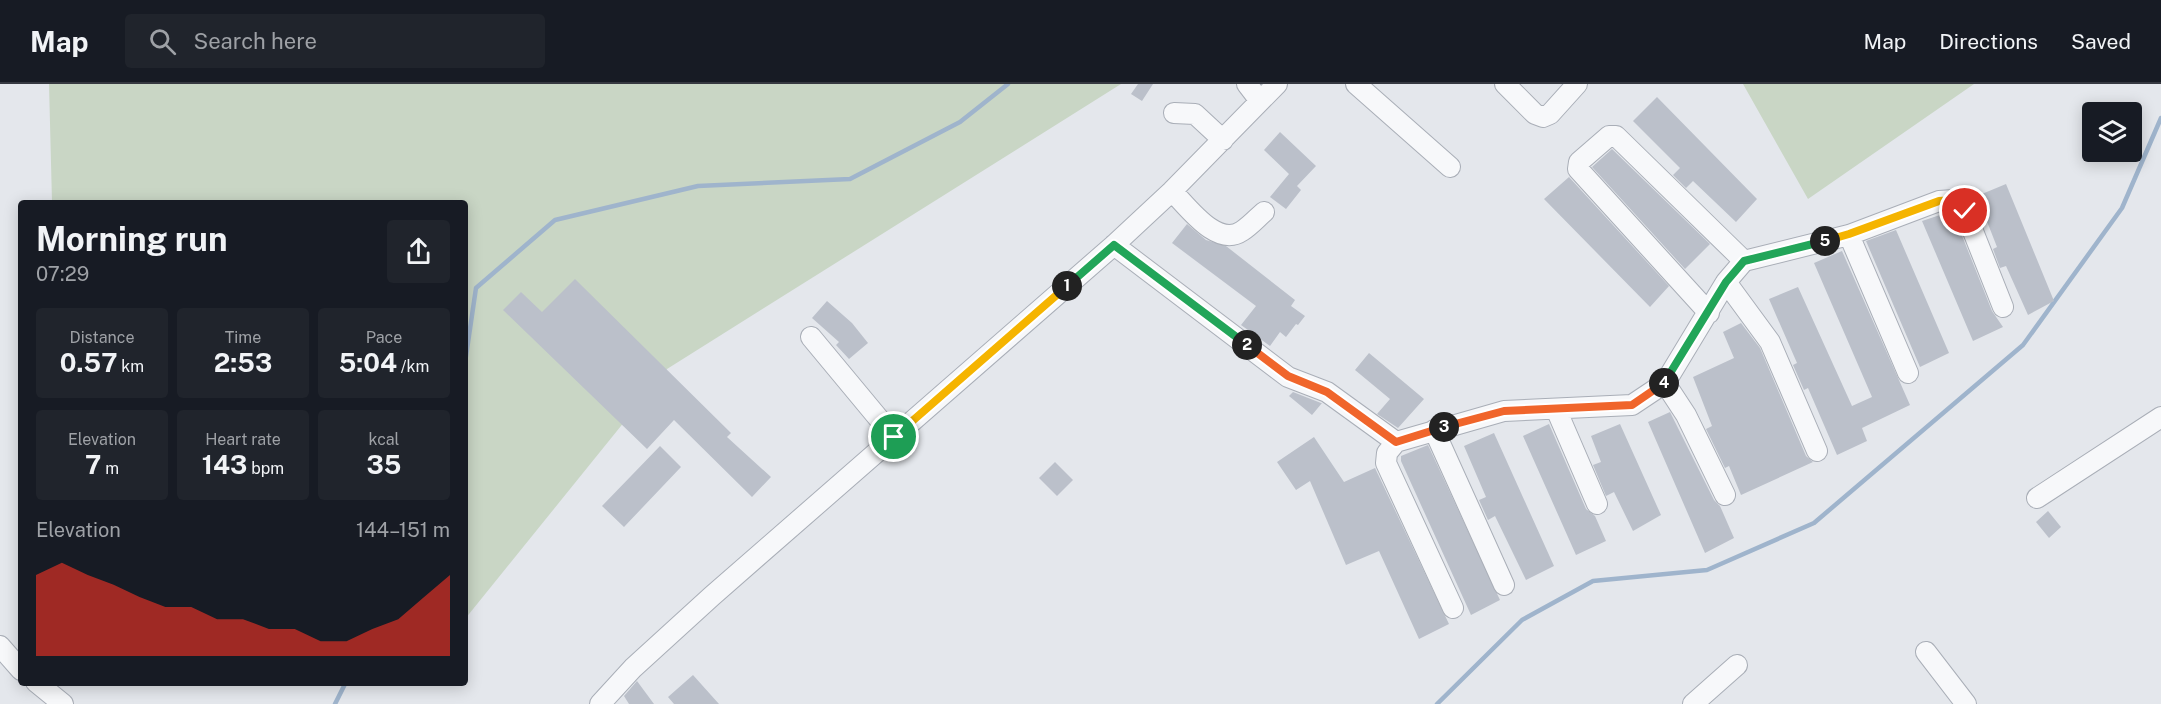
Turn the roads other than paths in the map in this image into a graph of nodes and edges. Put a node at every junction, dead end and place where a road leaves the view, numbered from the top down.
1 (1247, 84) edge
2 (1277, 84) edge
3 (1356, 84) edge
4 (1504, 84) edge
5 (1577, 84) edge
6 (1260, 101) junction
7 (1174, 113) dead end
8 (1222, 140) junction
9 (1450, 167) dead end
10 (1172, 191) junction
11 (1264, 212) dead end
12 (1849, 234) junction
13 (1114, 245) junction
14 (1744, 261) junction
15 (1726, 282) junction
16 (2003, 307) dead end
17 (1709, 313) junction
18 (811, 337) dead end
19 (1908, 373) dead end
20 (1665, 383) junction
21 (1556, 409) junction
22 (2161, 417) edge
23 (1434, 429) junction
24 (894, 437) junction
25 (1396, 442) junction
26 (1817, 451) dead end
27 (1725, 495) dead end
28 (2037, 498) dead end
29 (1597, 504) dead end
30 (1504, 585) dead end
31 (1453, 608) dead end
32 (0, 646) edge
33 (1926, 652) dead end
34 (1737, 665) dead end
35 (18, 667) edge
36 (41, 686) edge
37 (63, 704) edge
38 (600, 704) edge
39 (1693, 704) edge
40 (1966, 704) edge

1 - 6 street
2 - 6 street
3 - 9 street
4 - 5 street
6 - 8 street
7 - 8 street
8 - 10 street
10 - 11 street
10 - 13 street
12 - 14 street
12 - 16 street
12 - 19 street
13 - 24 street
13 - 25 street
14 - 15 street
14 - 17 street
15 - 17 street
15 - 26 street
17 - 20 street
18 - 24 street
20 - 21 street
20 - 27 street
21 - 23 street
21 - 29 street
22 - 28 street
23 - 25 street
23 - 30 street
24 - 38 street
25 - 31 street
32 - 35 street
33 - 40 street
34 - 39 street
36 - 37 street

